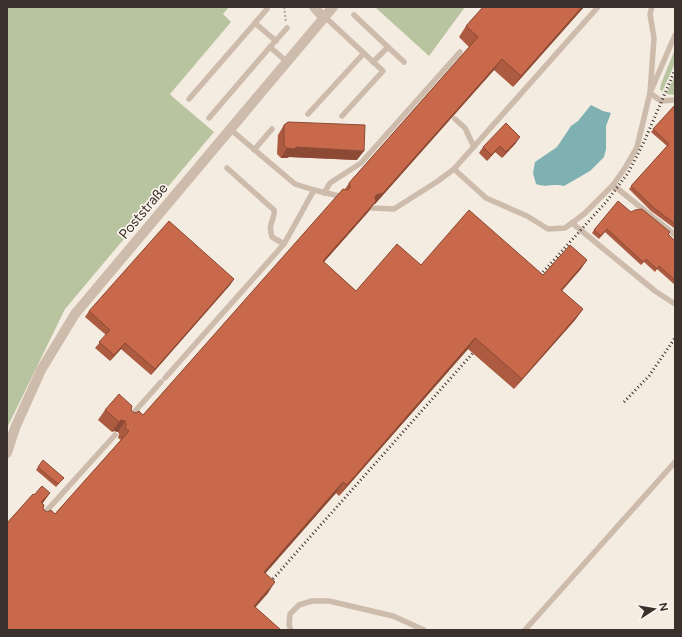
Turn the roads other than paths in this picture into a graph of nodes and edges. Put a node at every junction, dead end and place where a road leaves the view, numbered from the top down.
1 (314, 7) edge
2 (333, 7) edge
3 (598, 7) edge
4 (647, 7) edge
5 (652, 7) edge
6 (267, 9) dead end
7 (650, 14) junction
8 (354, 15) dead end
9 (324, 17) junction
10 (255, 23) junction
11 (287, 28) road end
12 (675, 36) edge
13 (276, 41) junction
14 (270, 47) junction
15 (388, 47) junction
16 (460, 52) dead end
17 (364, 53) junction
18 (287, 62) junction
19 (373, 62) junction
20 (404, 62) dead end
21 (650, 93) junction
22 (189, 99) dead end
23 (675, 100) edge
24 (308, 114) dead end
25 (342, 116) dead end
26 (209, 118) dead end
27 (455, 119) edge
28 (230, 129) junction
29 (272, 129) dead end
30 (474, 147) junction
31 (254, 150) junction
32 (227, 168) dead end
33 (454, 169) junction
34 (613, 185) junction
35 (314, 190) junction
36 (324, 193) junction
37 (339, 196) edge
38 (372, 208) edge
39 (572, 223) junction
40 (675, 235) edge
41 (284, 244) junction
42 (675, 304) edge
43 (128, 419) edge
44 (114, 435) dead end
45 (7, 453) edge
46 (675, 462) edge
47 (40, 518) edge
48 (291, 630) edge
49 (424, 630) edge
50 (525, 630) edge

1 - 9 street
2 - 9 street, Poststraße
3 - 30 lane
4 - 7 lane
5 - 7 lane
6 - 10 lane
7 - 21 lane
8 - 15 lane
9 - 17 lane
9 - 18 street, Poststraße
10 - 13 lane
10 - 22 lane
11 - 13 lane
12 - 21 lane
13 - 14 lane
14 - 18 lane
14 - 26 lane
15 - 19 lane
15 - 20 lane
16 - 36 lane
17 - 19 lane
17 - 24 lane
18 - 28 street, Poststraße
19 - 25 lane
21 - 23 lane
21 - 34 lane
27 - 30 lane
28 - 31 lane
28 - 45 street, Poststraße
29 - 31 lane
30 - 33 lane
31 - 35 lane
32 - 41 lane
33 - 38 lane
33 - 39 lane
34 - 39 lane
34 - 40 lane
35 - 36 lane
35 - 41 lane
36 - 37 lane
39 - 42 lane
41 - 43 lane
44 - 47 lane
46 - 50 lane
48 - 49 lane

